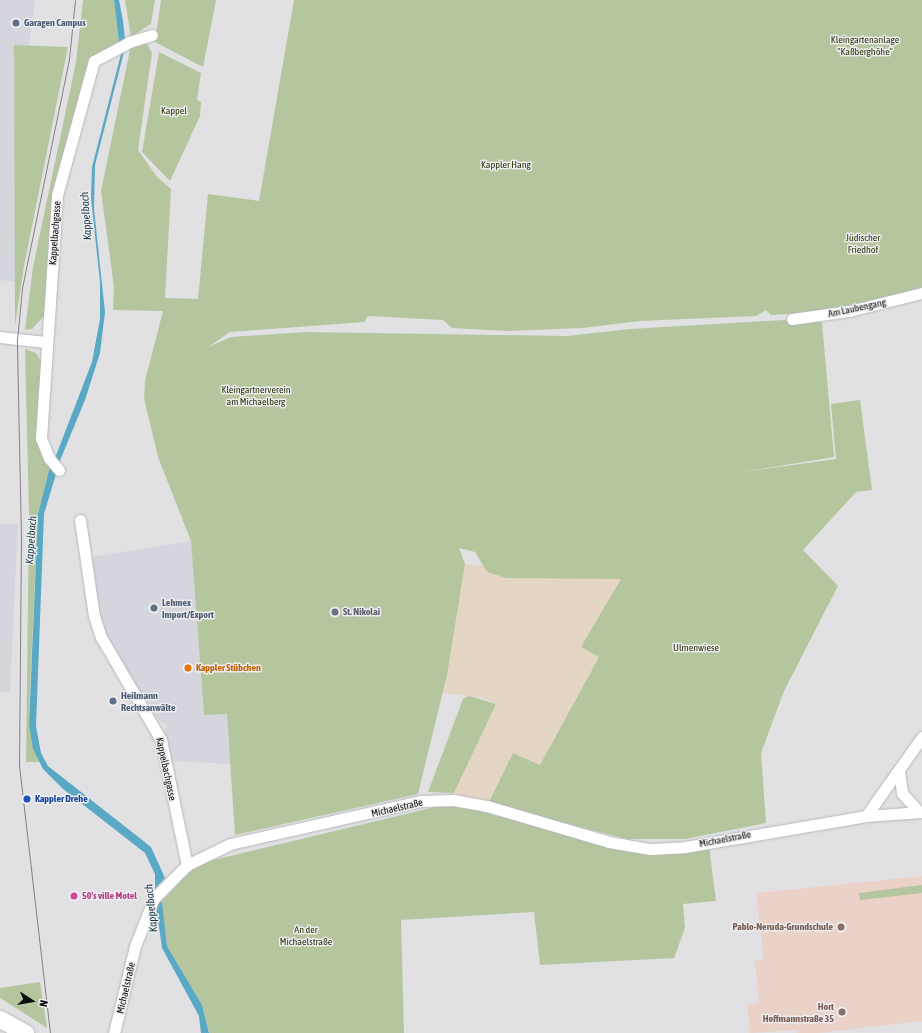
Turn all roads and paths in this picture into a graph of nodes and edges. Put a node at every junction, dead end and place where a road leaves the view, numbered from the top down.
1 (152, 35) dead end
2 (922, 293) edge
3 (792, 318) dead end
4 (0, 337) edge
5 (46, 342) junction
6 (59, 470) dead end
7 (80, 520) dead end
8 (922, 737) edge
9 (900, 768) junction
10 (921, 812) edge
11 (866, 816) junction
12 (186, 865) junction
13 (2, 1020) edge
14 (25, 1033) edge
15 (114, 1033) edge

1 - 5 street, Kappelbachgasse
2 - 3 street, Am Laubengang
4 - 5 street
5 - 6 street, Kappelbachgasse
7 - 12 street, Kappelbachgasse
8 - 9 street
9 - 10 street, Michaelstraße
9 - 11 street
10 - 11 street, Michaelstraße
11 - 12 street, Michaelstraße
12 - 15 street, Michaelstraße
13 - 14 main road

